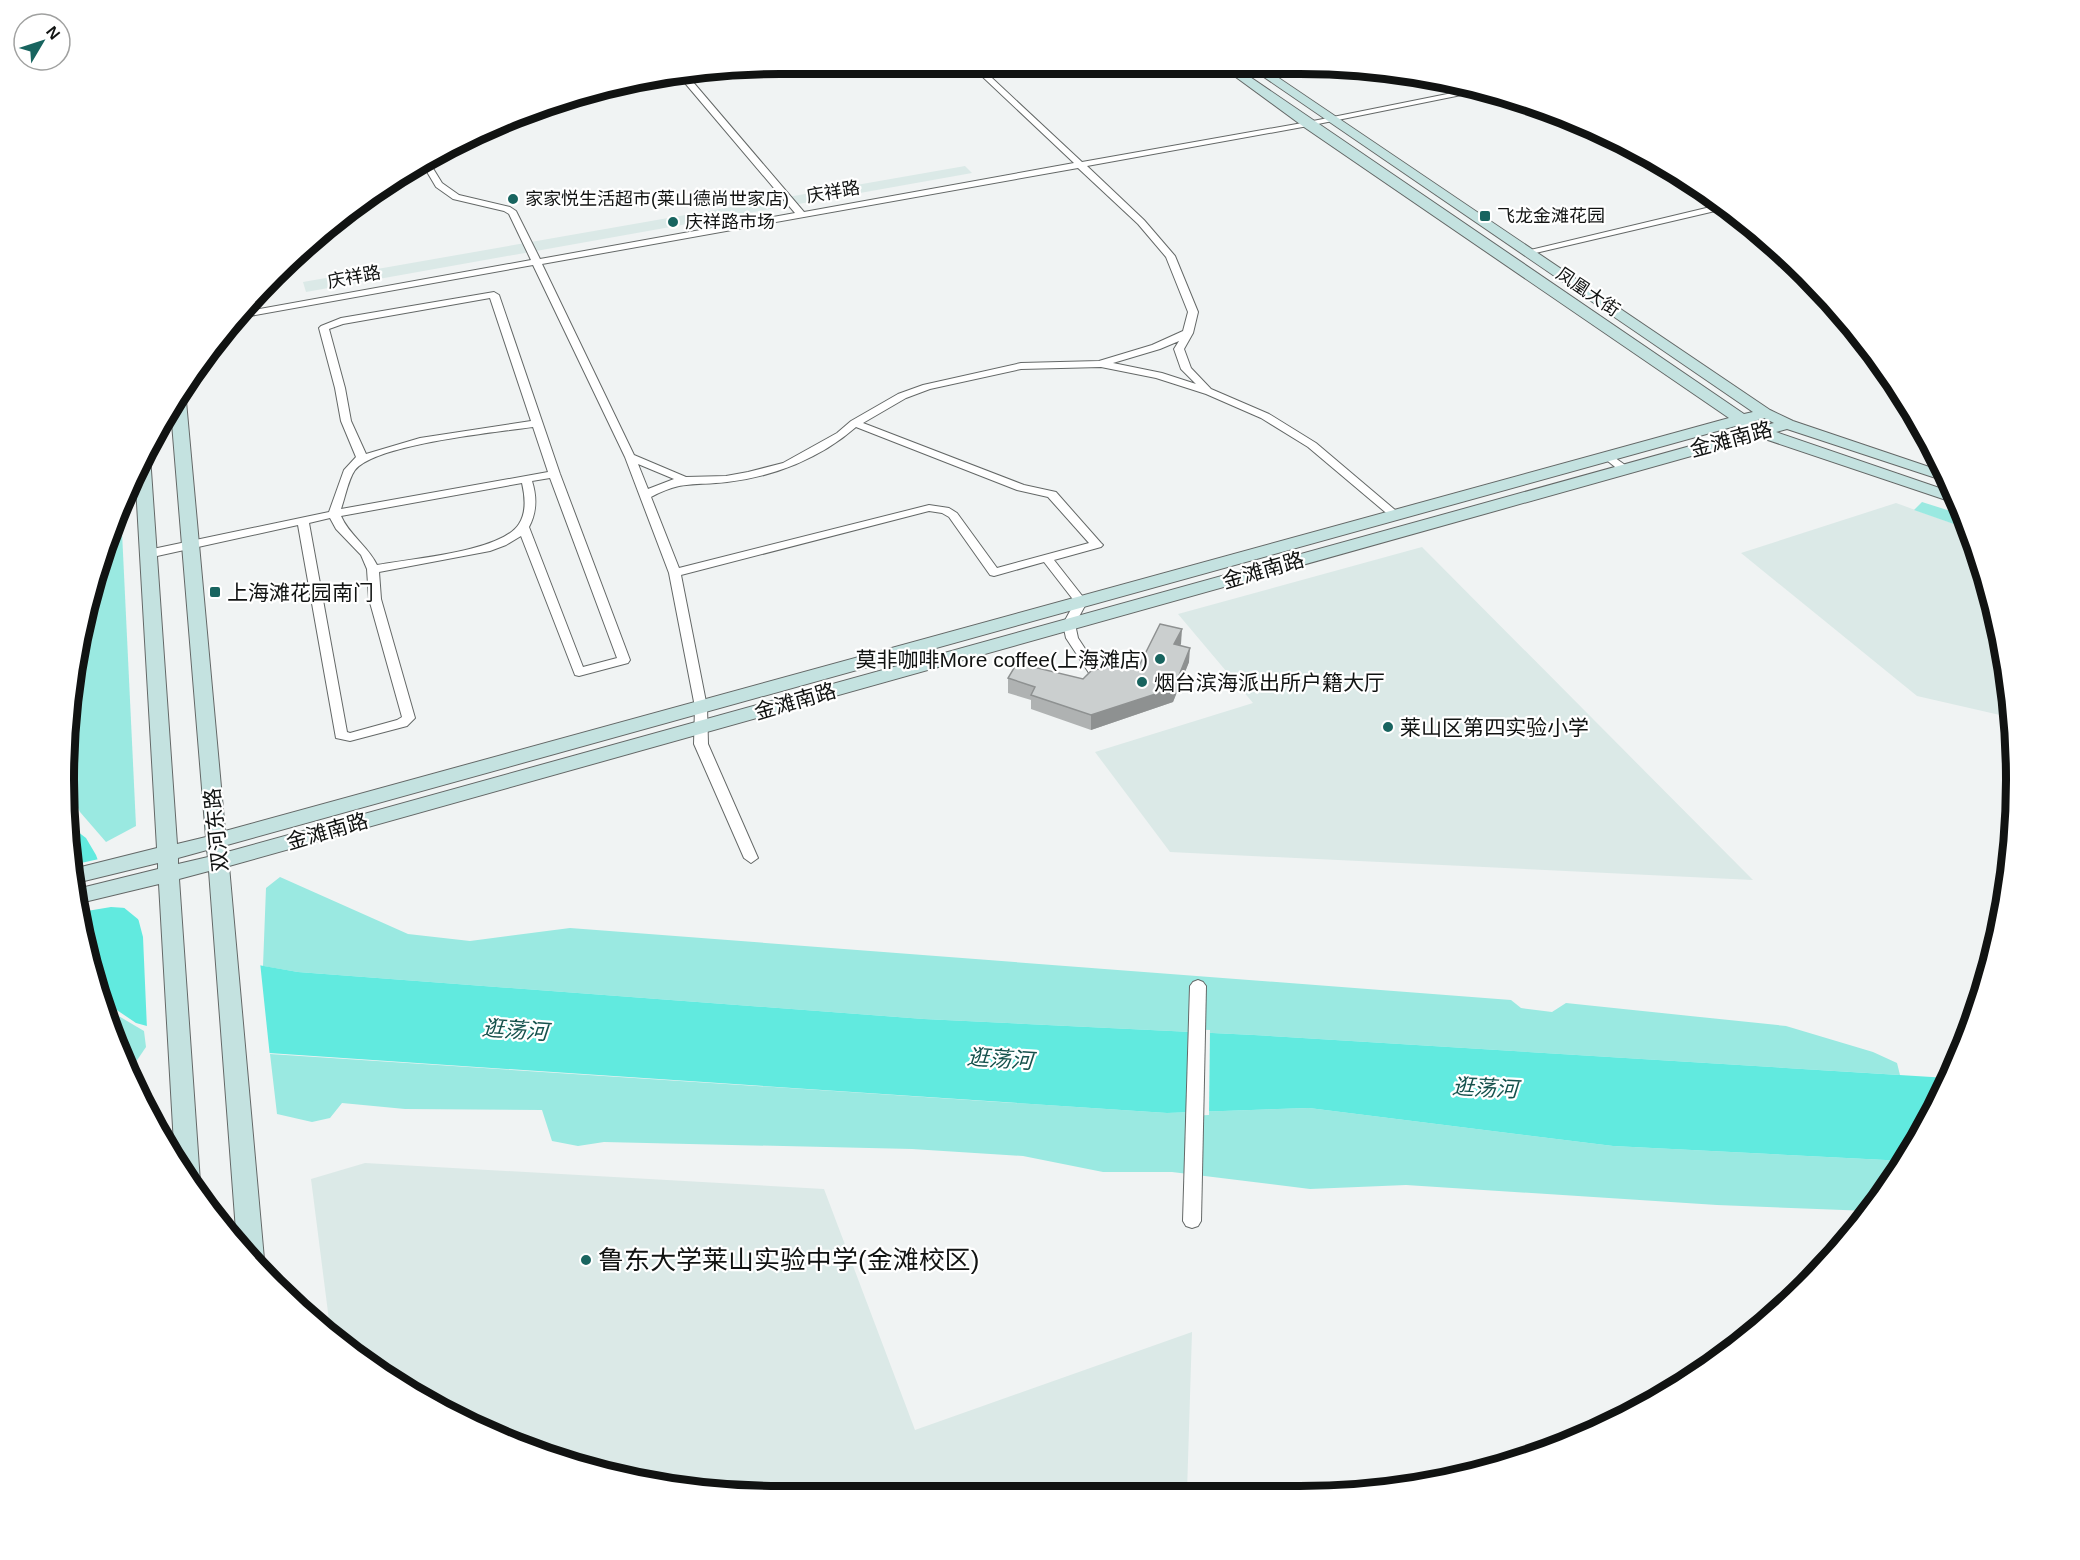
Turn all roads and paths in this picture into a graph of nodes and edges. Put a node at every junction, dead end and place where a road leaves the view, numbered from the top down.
1 (985, 74) edge
2 (1238, 74) edge
3 (1242, 74) edge
4 (1260, 74) edge
5 (1265, 74) edge
6 (687, 80) edge
7 (1463, 93) edge
8 (1330, 120) junction
9 (1308, 124) junction
10 (1080, 165) junction
11 (428, 167) edge
12 (1420, 180) junction
13 (1397, 185) junction
14 (1715, 208) edge
15 (801, 214) junction
16 (1527, 252) junction
17 (536, 261) junction
18 (250, 313) edge
19 (1188, 333) junction
20 (1101, 364) junction
21 (1703, 371) junction
22 (1681, 379) junction
23 (1210, 392) junction
24 (179, 410) edge
25 (1765, 413) junction
26 (1740, 420) junction
27 (538, 423) junction
28 (855, 423) junction
29 (1788, 424) junction
30 (1760, 432) junction
31 (1608, 456) junction
32 (630, 457) junction
33 (362, 458) junction
34 (1624, 469) junction
35 (554, 474) junction
36 (1937, 475) edge
37 (142, 476) edge
38 (526, 479) junction
39 (685, 480) junction
40 (646, 495) junction
41 (1946, 495) edge
42 (334, 514) junction
43 (1395, 515) junction
44 (303, 521) junction
45 (523, 527) junction
46 (191, 544) junction
47 (148, 554) junction
48 (1047, 558) junction
49 (373, 569) junction
50 (675, 573) junction
51 (1081, 602) junction
52 (1069, 624) junction
53 (1094, 669) edge
54 (701, 707) junction
55 (702, 726) junction
56 (217, 852) junction
57 (751, 858) dead end
58 (167, 864) junction
59 (81, 876) edge
60 (108, 878) junction
61 (83, 893) edge
62 (1198, 986) dead end
63 (187, 1164) edge
64 (1192, 1221) dead end
65 (250, 1247) edge

1 - 10 street
2 - 9 street, 凤凰大街
3 - 4 street
5 - 8 street, 凤凰大街
6 - 15 street
7 - 8 street, 庆祥路
8 - 9 street, 庆祥路
8 - 12 street, 凤凰大街
9 - 10 street, 庆祥路
9 - 13 street, 凤凰大街
10 - 15 street, 庆祥路
10 - 19 street
11 - 17 street
12 - 13 street
12 - 16 street, 凤凰大街
13 - 22 street, 凤凰大街
14 - 16 street
15 - 17 street, 庆祥路
16 - 21 street, 凤凰大街
17 - 18 street, 庆祥路
17 - 32 street
19 - 20 street
19 - 23 street
20 - 23 street
20 - 28 street
21 - 22 street
21 - 25 street, 凤凰大街
22 - 26 street, 凤凰大街
23 - 43 street
24 - 46 street, 双河东路
25 - 26 street, 金滩南路
25 - 29 street, 凤凰大街
26 - 30 street, 凤凰大街
26 - 31 street, 金滩南路
27 - 33 street
27 - 33 street
27 - 35 street
28 - 39 street
28 - 48 street
29 - 30 street, 金滩南路
29 - 36 street, 凤凰大街
30 - 34 street, 金滩南路
30 - 41 street, 凤凰大街
31 - 34 street
31 - 43 street, 金滩南路
32 - 39 street
32 - 40 street
33 - 42 street
34 - 52 street, 金滩南路
35 - 38 street
35 - 45 street
37 - 47 street
38 - 42 street
38 - 45 street
39 - 40 street
40 - 50 street
42 - 44 street
42 - 49 street
43 - 51 street, 金滩南路
44 - 46 street
44 - 49 street
45 - 49 street
46 - 47 street
46 - 56 street, 双河东路
47 - 58 street
48 - 50 street
48 - 51 street
50 - 54 street
51 - 52 street
51 - 54 street, 金滩南路
52 - 53 street
52 - 55 street, 金滩南路
54 - 55 street
54 - 56 street, 金滩南路
55 - 56 street, 金滩南路
55 - 57 street
56 - 58 street, 金滩南路
56 - 65 street, 双河东路
58 - 60 street, 金滩南路
58 - 63 street
59 - 60 street, 金滩南路
60 - 61 street, 金滩南路
62 - 64 street

